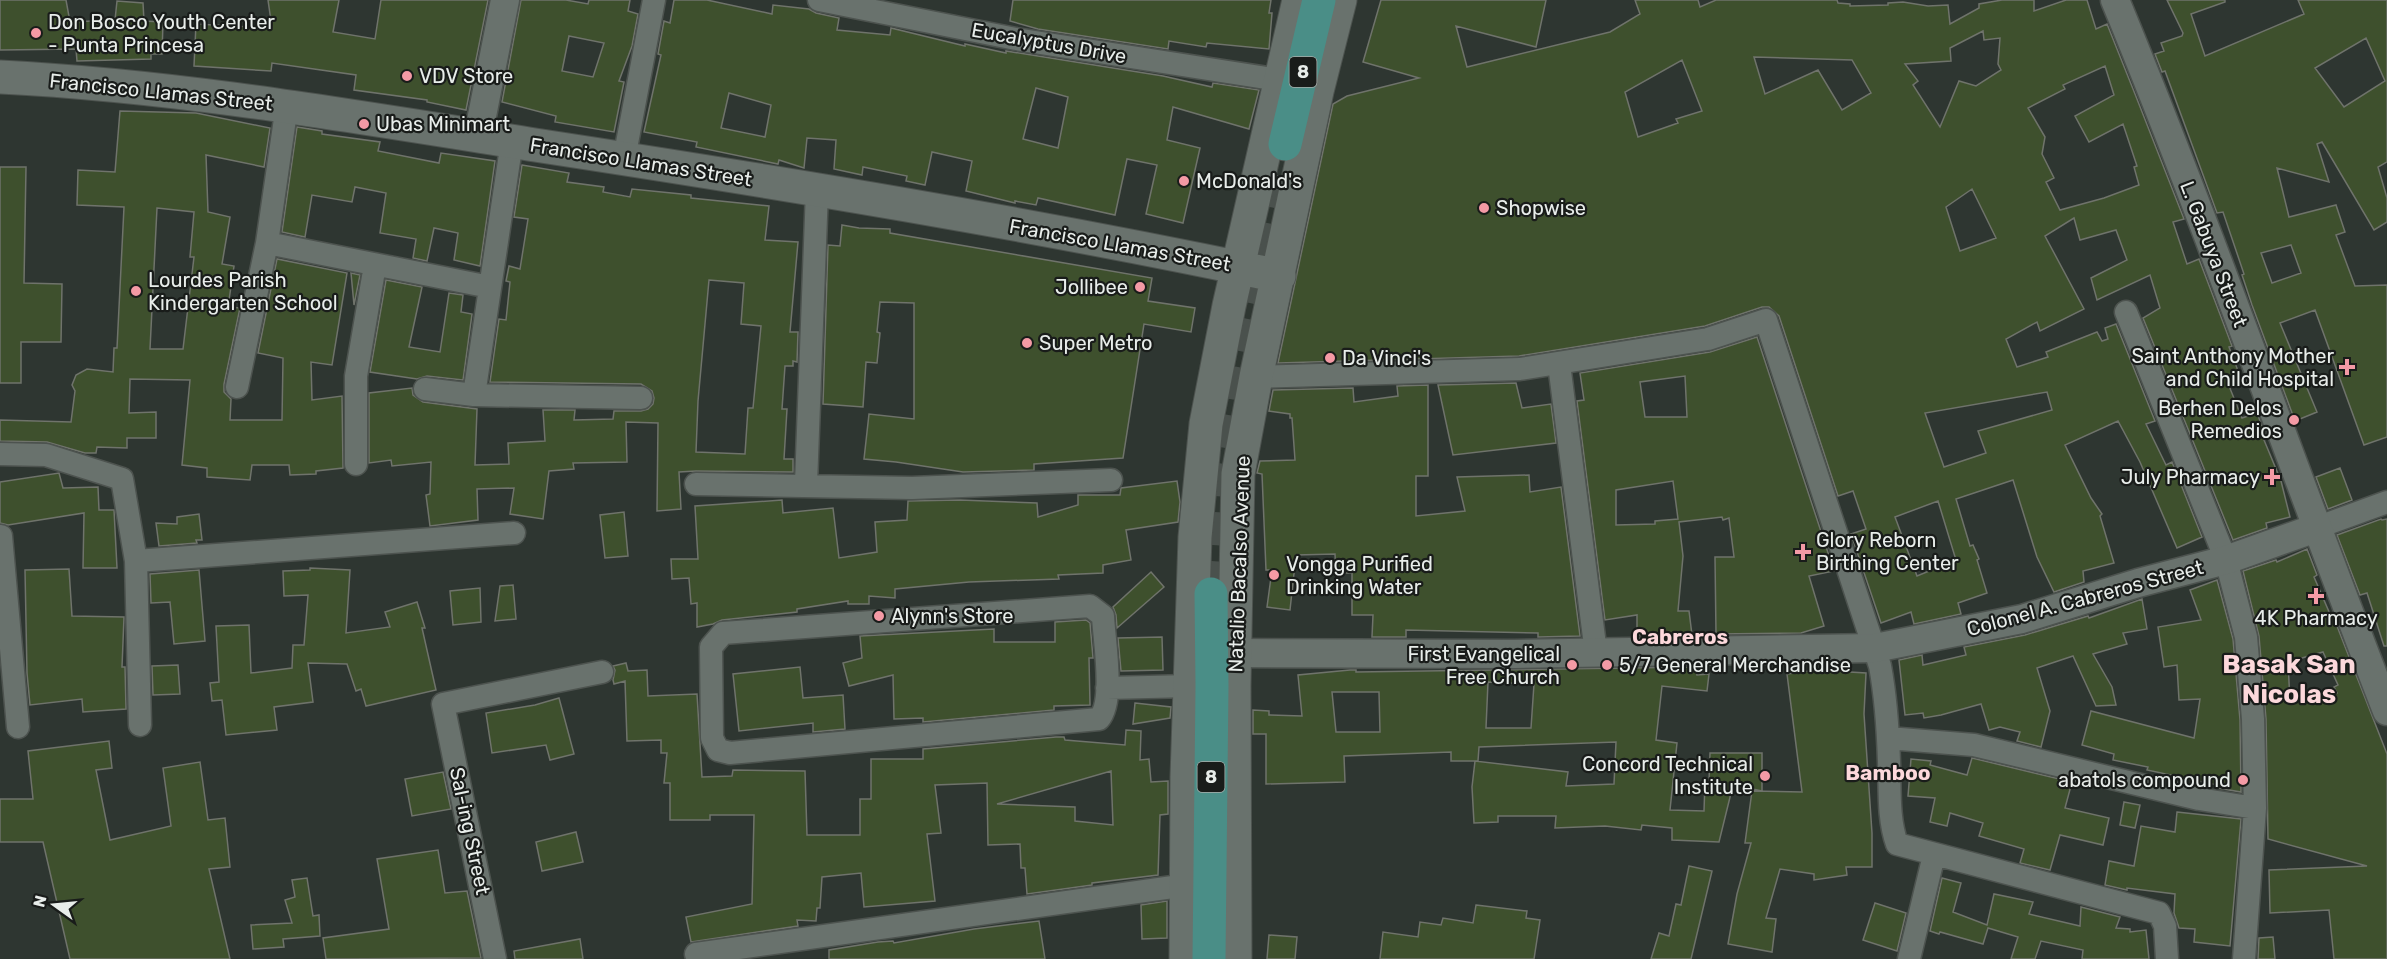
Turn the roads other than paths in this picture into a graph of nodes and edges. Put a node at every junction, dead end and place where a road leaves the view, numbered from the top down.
1 (505, 0) edge
2 (654, 0) edge
3 (819, 0) edge
4 (1299, 0) edge
5 (1320, 0) edge
6 (1340, 0) edge
7 (2115, 0) edge
8 (0, 77) edge
9 (1280, 80) junction
10 (287, 105) junction
11 (478, 136) junction
12 (512, 141) junction
13 (1285, 144) tunnel mouth
14 (624, 159) junction
15 (818, 190) junction
16 (267, 243) junction
17 (375, 265) junction
18 (1238, 267) junction
19 (1279, 276) junction
20 (490, 287) junction
21 (2126, 312) dead end
22 (1559, 364) junction
23 (1256, 377) junction
24 (237, 387) dead end
25 (424, 389) dead end
26 (474, 395) junction
27 (640, 398) dead end
28 (0, 454) edge
29 (357, 464) dead end
30 (1111, 480) dead end
31 (696, 484) dead end
32 (806, 484) junction
33 (2387, 502) edge
34 (2316, 528) junction
35 (514, 533) dead end
36 (1, 536) edge
37 (2226, 560) junction
38 (136, 561) junction
39 (1211, 594) tunnel mouth
40 (4, 612) edge
41 (1875, 648) junction
42 (1234, 652) junction
43 (1596, 653) junction
44 (602, 672) dead end
45 (1190, 686) junction
46 (1107, 688) junction
47 (2387, 711) edge
48 (140, 725) dead end
49 (18, 727) dead end
50 (1888, 738) junction
51 (2255, 808) junction
52 (1934, 855) junction
53 (1187, 885) junction
54 (696, 954) dead end
55 (495, 959) edge
56 (1186, 959) edge
57 (1209, 959) edge
58 (1235, 959) edge
59 (1909, 959) edge
60 (2167, 959) edge
61 (2244, 959) edge

1 - 11 street
2 - 14 street
3 - 9 street, Eucalyptus Drive
4 - 9 main road, Natalio Bacalso Avenue / 8
5 - 13 main road, 8
6 - 19 main road, Natalio Bacalso Avenue / 8
7 - 34 street, L. Gabuya Street
8 - 10 main road, Francisco Llamas Street
9 - 18 main road, Natalio Bacalso Avenue / 8
10 - 11 main road, Francisco Llamas Street
10 - 16 street
11 - 12 main road, Francisco Llamas Street
12 - 14 main road, Francisco Llamas Street
12 - 20 street
14 - 15 main road, Francisco Llamas Street
15 - 18 main road, Francisco Llamas Street
15 - 32 street
16 - 17 street
16 - 24 street
17 - 20 street
17 - 29 street
18 - 19 main road, Francisco Llamas Street
18 - 45 main road, Natalio Bacalso Avenue / 8
19 - 23 main road, Natalio Bacalso Avenue / 8
20 - 26 street
21 - 37 street
22 - 23 street
22 - 41 street
22 - 43 street
23 - 42 main road, Natalio Bacalso Avenue / 8
25 - 26 street
26 - 27 street
28 - 38 street
30 - 32 street
31 - 32 street
33 - 34 street, Colonel A. Cabreros Street
34 - 37 street, Colonel A. Cabreros Street
34 - 47 street, L. Gabuya Street
35 - 38 street
36 - 40 street
37 - 41 street, Colonel A. Cabreros Street
37 - 51 street
38 - 48 street
39 - 57 main road, 8
40 - 49 street
41 - 43 street, Colonel A. Cabreros Street
41 - 50 street
42 - 43 street, Colonel A. Cabreros Street
42 - 58 main road, Natalio Bacalso Avenue / 8
44 - 55 street, Sal-ing Street
45 - 46 street
45 - 53 main road, Natalio Bacalso Avenue / 8
46 - 46 street
50 - 51 street
50 - 52 street
51 - 61 street
52 - 59 street
52 - 60 street
53 - 54 street
53 - 56 main road, Natalio Bacalso Avenue / 8

